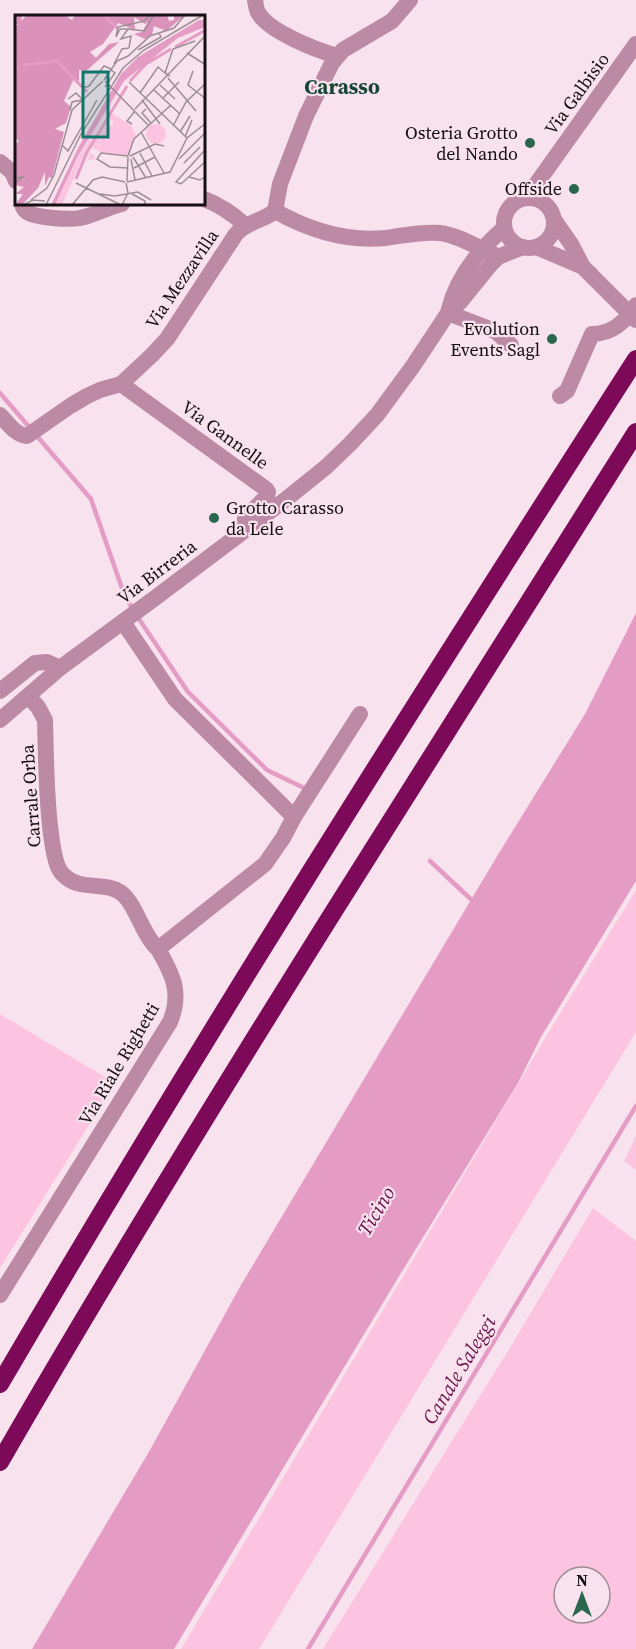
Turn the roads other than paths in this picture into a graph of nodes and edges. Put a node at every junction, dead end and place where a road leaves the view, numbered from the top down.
1 (255, 0) edge
2 (410, 0) edge
3 (636, 44) edge
4 (337, 56) junction
5 (0, 162) edge
6 (549, 167) junction
7 (15, 180) edge
8 (527, 197) junction
9 (206, 200) edge
10 (548, 205) junction
11 (23, 206) edge
12 (116, 206) edge
13 (275, 211) junction
14 (555, 221) junction
15 (245, 225) junction
16 (504, 228) junction
17 (529, 247) junction
18 (482, 250) junction
19 (498, 257) junction
20 (586, 271) junction
21 (636, 305) edge
22 (448, 313) junction
23 (636, 320) edge
24 (511, 345) dead end
25 (636, 359) edge
26 (121, 384) junction
27 (560, 396) dead end
28 (0, 415) edge
29 (636, 432) edge
30 (246, 529) junction
31 (126, 620) junction
32 (60, 668) junction
33 (0, 691) edge
34 (28, 696) junction
35 (360, 714) dead end
36 (0, 720) edge
37 (294, 818) junction
38 (158, 950) junction
39 (0, 1295) edge
40 (0, 1384) edge
41 (0, 1462) edge

1 - 4 street
2 - 4 street
3 - 6 street, Via Galbisio
4 - 13 street
5 - 7 street
6 - 8 street, Via Galbisio
6 - 10 street
8 - 10 street
8 - 16 street
9 - 15 street
10 - 14 street
11 - 12 street
13 - 15 street, Via Mezzavilla
13 - 18 street
14 - 17 street
14 - 20 street
15 - 26 street, Via Mezzavilla
16 - 17 street
16 - 18 street, Via Birreria
17 - 19 street, Via Birreria
17 - 20 street
18 - 19 street
18 - 22 street, Via Birreria
19 - 22 street, Via Birreria
20 - 23 street, bridge
21 - 27 street
22 - 24 street
22 - 30 street, Via Birreria
25 - 40 highway
26 - 28 street, Via Mezzavilla
26 - 30 street, Via Gannelle
29 - 41 highway
30 - 31 street, Via Birreria
31 - 32 street, Via Birreria
31 - 37 street
32 - 33 street
32 - 34 street, Via Birreria
34 - 36 street, Via Birreria
34 - 38 street, Carrale Orba
35 - 37 street
37 - 38 street
38 - 39 street, Via Riale Righetti

